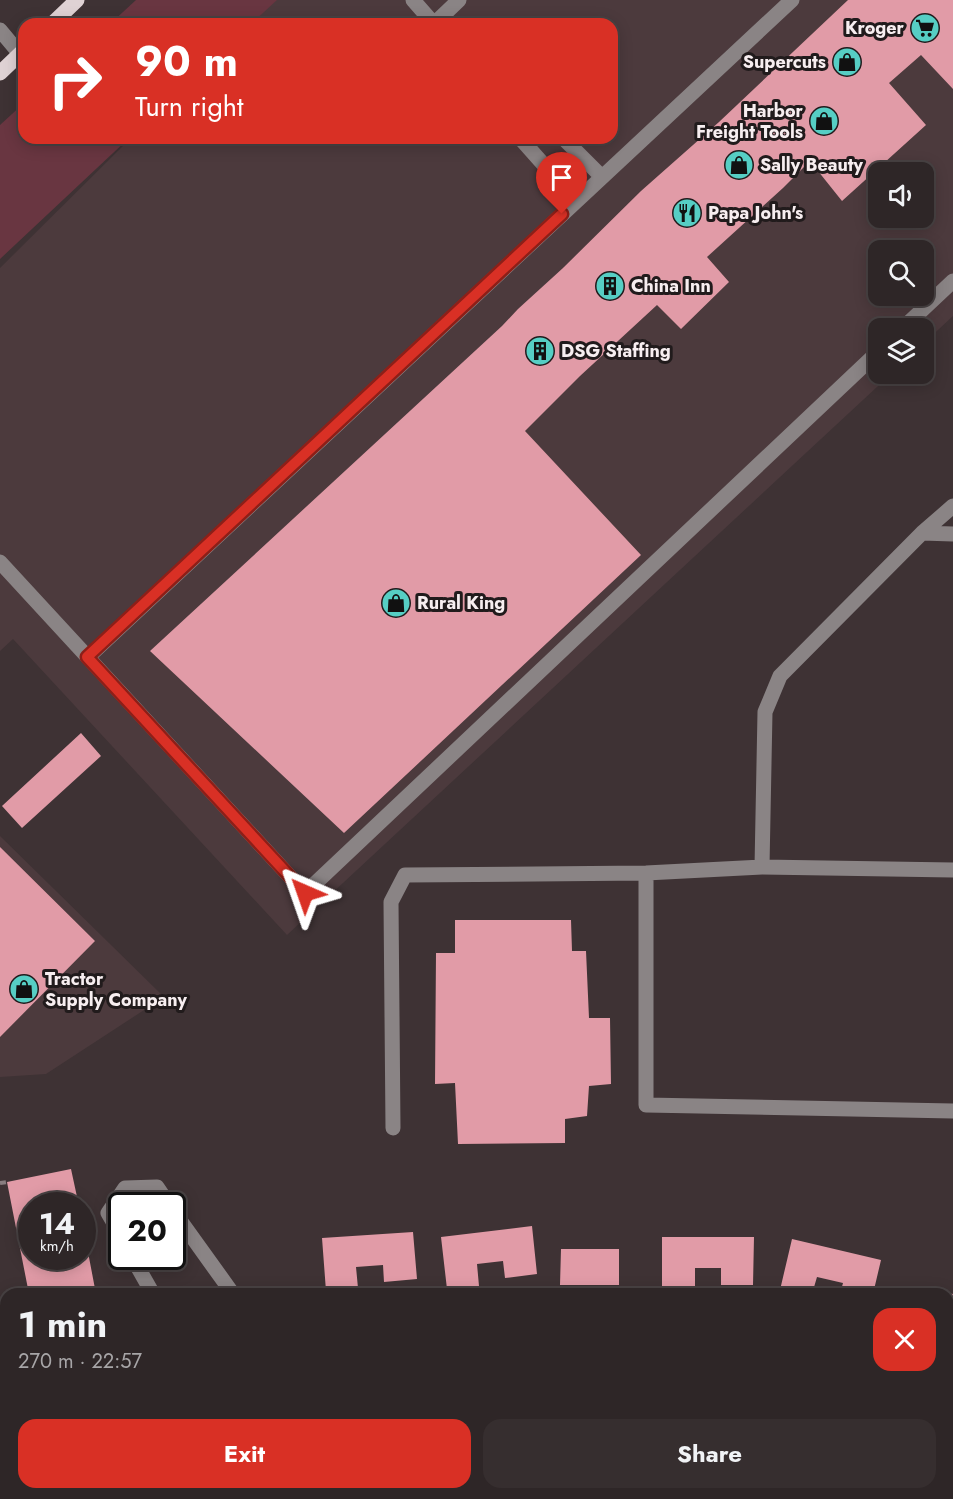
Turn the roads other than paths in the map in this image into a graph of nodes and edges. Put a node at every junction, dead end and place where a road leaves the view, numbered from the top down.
1 (77, 0) edge
2 (413, 0) edge
3 (459, 0) edge
4 (792, 0) edge
5 (58, 18) edge
6 (429, 18) edge
7 (440, 18) edge
8 (0, 30) edge
9 (18, 48) edge
10 (18, 56) edge
11 (0, 73) edge
12 (525, 144) edge
13 (569, 144) edge
14 (602, 177) junction
15 (576, 201) junction
16 (953, 281) edge
17 (914, 318) edge
18 (868, 361) edge
19 (953, 506) edge
20 (922, 533) junction
21 (953, 534) edge
22 (0, 562) edge
23 (87, 657) junction
24 (762, 867) junction
25 (953, 870) edge
26 (646, 873) junction
27 (953, 1111) edge
28 (393, 1128) dead end
29 (121, 1192) edge
30 (160, 1192) edge
31 (186, 1228) edge
32 (139, 1270) edge
33 (150, 1288) edge
34 (229, 1288) edge

1 - 5 main road
2 - 6 street
3 - 7 street
4 - 14 street
8 - 9 street
10 - 11 main road
12 - 15 street
13 - 14 street
14 - 15 street
15 - 23 street
16 - 17 street
18 - 23 street
19 - 20 street
20 - 21 street
20 - 24 street
22 - 23 street
24 - 25 street
24 - 26 street
26 - 27 street
26 - 28 street
29 - 30 street
31 - 34 street
32 - 33 street

